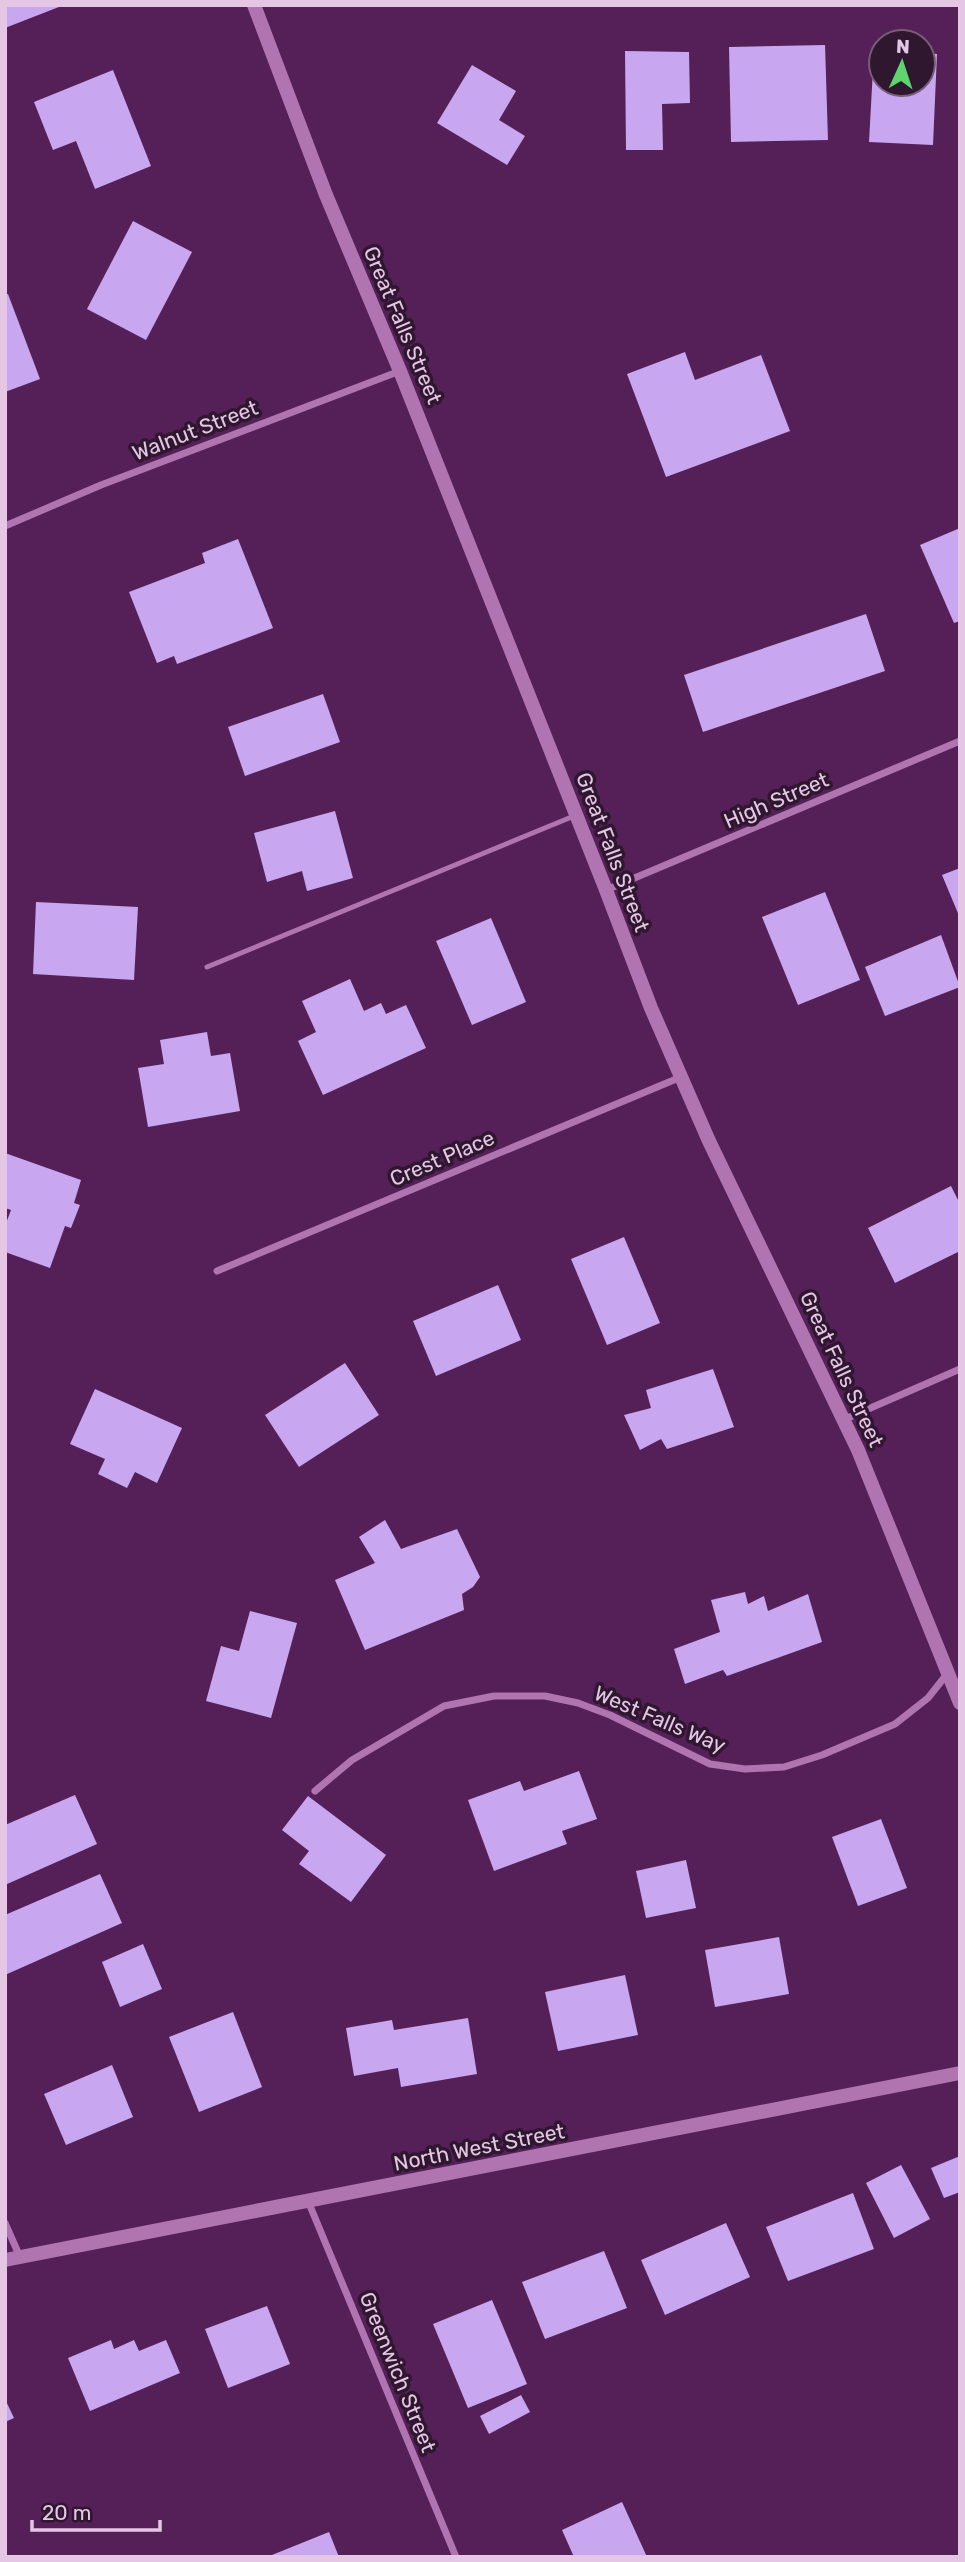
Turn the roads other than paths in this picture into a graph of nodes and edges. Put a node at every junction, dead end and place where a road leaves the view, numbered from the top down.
1 (254, 5) edge
2 (400, 370) junction
3 (5, 526) edge
4 (960, 741) edge
5 (576, 815) junction
6 (606, 890) junction
7 (207, 967) dead end
8 (681, 1077) junction
9 (217, 1271) dead end
10 (960, 1369) edge
11 (843, 1420) junction
12 (948, 1674) junction
13 (960, 1703) edge
14 (315, 1791) dead end
15 (960, 2073) edge
16 (308, 2201) junction
17 (5, 2224) edge
18 (13, 2259) edge
19 (456, 2557) edge

1 - 2 main road, Great Falls Street
2 - 3 street, Walnut Street
2 - 5 main road, Great Falls Street
4 - 6 street, High Street
5 - 6 main road, Great Falls Street
5 - 7 lane
6 - 8 main road, Great Falls Street
8 - 9 street, Crest Place
8 - 11 main road, Great Falls Street
10 - 11 street
11 - 12 main road, Great Falls Street
12 - 13 main road, Great Falls Street
12 - 14 street, West Falls Way
15 - 16 main road, North West Street
16 - 18 main road, North West Street
16 - 19 street, Greenwich Street
17 - 18 street

